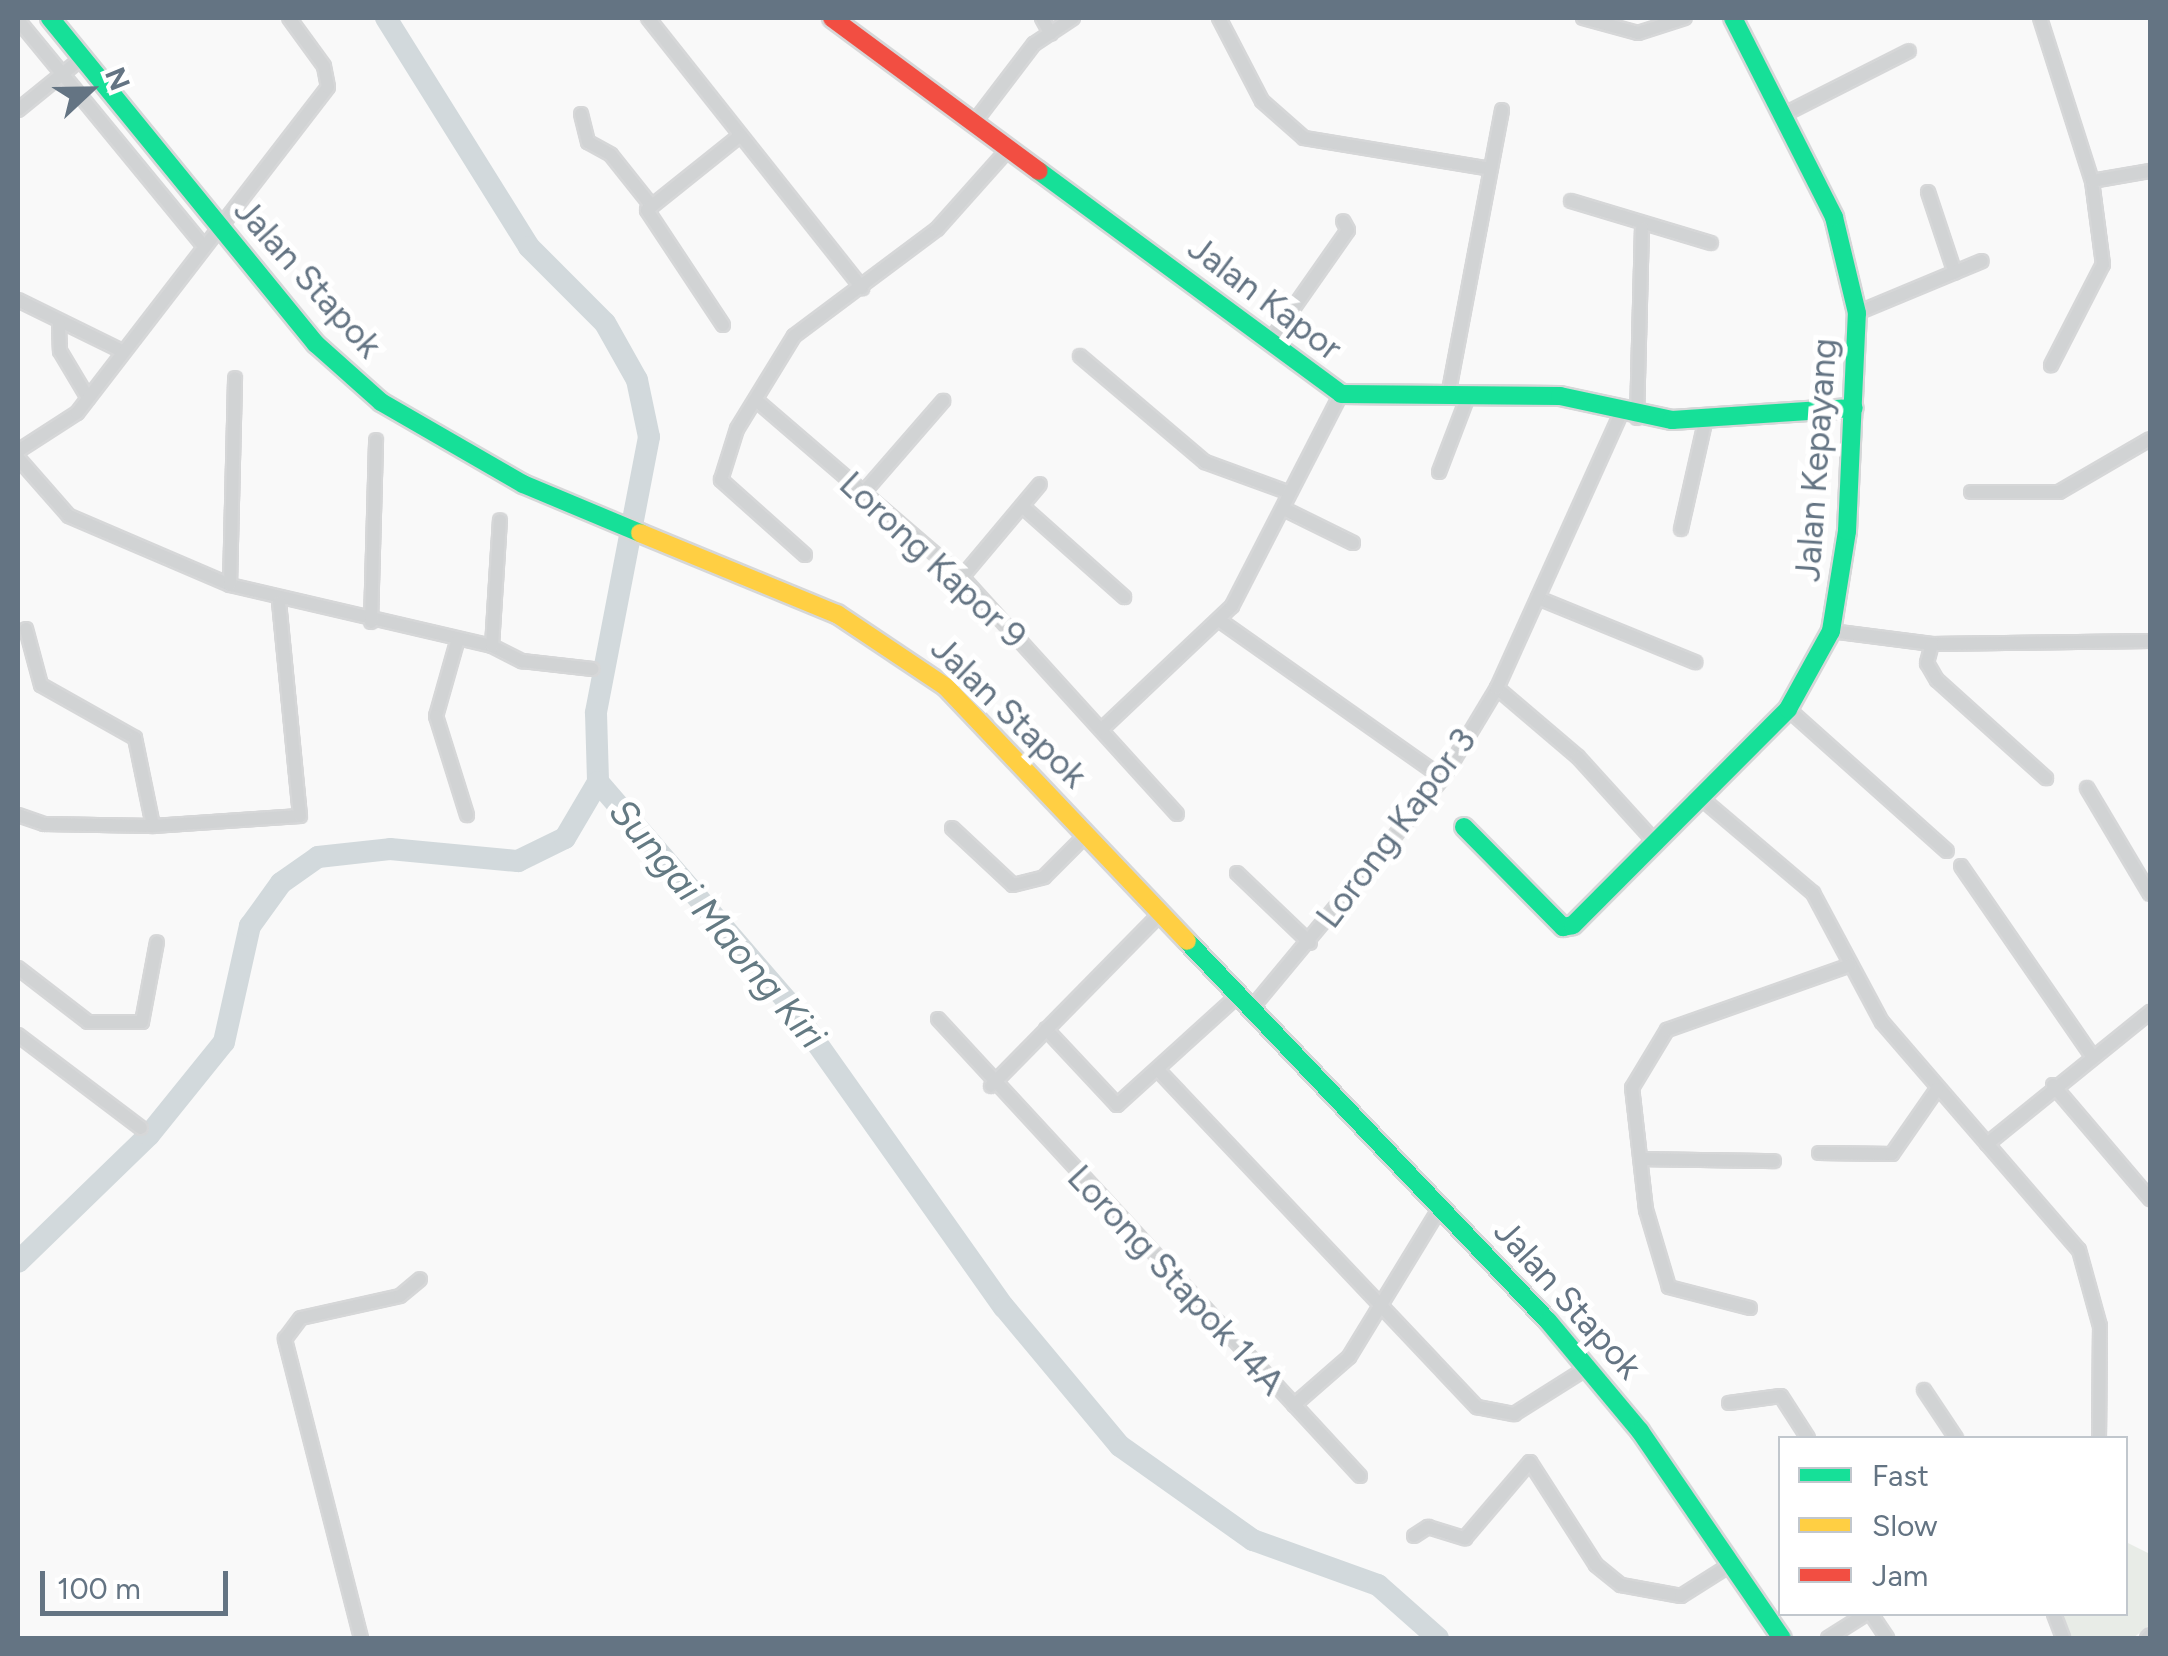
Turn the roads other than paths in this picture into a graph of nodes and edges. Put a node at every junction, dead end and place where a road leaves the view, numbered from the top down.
1 (288, 18) edge
2 (648, 18) edge
3 (832, 18) edge
4 (1042, 18) edge
5 (1073, 18) edge
6 (1219, 18) edge
7 (1583, 18) edge
8 (1685, 18) edge
9 (1733, 18) edge
10 (2040, 18) edge
11 (18, 20) edge
12 (57, 21) edge
13 (1051, 34) junction
14 (1909, 51) dead end
15 (82, 58) junction
16 (62, 75) junction
17 (18, 110) edge
18 (1502, 110) dead end
19 (580, 114) dead end
20 (1783, 115) junction
21 (976, 120) junction
22 (738, 137) junction
23 (1010, 147) junction
24 (1485, 168) junction
25 (2150, 171) edge
26 (2092, 181) junction
27 (1928, 192) dead end
28 (1571, 201) dead end
29 (650, 204) junction
30 (1343, 221) dead end
31 (215, 226) junction
32 (1642, 228) junction
33 (202, 243) junction
34 (1711, 243) dead end
35 (1982, 261) dead end
36 (1955, 273) junction
37 (862, 288) junction
38 (18, 300) edge
39 (1856, 313) junction
40 (59, 325) junction
41 (723, 325) dead end
42 (1270, 340) junction
43 (122, 352) junction
44 (1080, 356) dead end
45 (2051, 364) dead end
46 (235, 378) dead end
47 (1340, 394) junction
48 (1458, 396) junction
49 (88, 398) junction
50 (756, 400) junction
51 (943, 401) dead end
52 (1854, 408) junction
53 (1628, 417) junction
54 (1706, 418) junction
55 (2150, 438) edge
56 (376, 440) dead end
57 (18, 451) edge
58 (18, 458) edge
59 (1439, 472) dead end
60 (1040, 484) dead end
61 (864, 492) junction
62 (1971, 492) dead end
63 (1290, 493) junction
64 (1022, 506) junction
65 (1284, 509) junction
66 (500, 520) dead end
67 (1681, 529) dead end
68 (1353, 543) dead end
69 (805, 555) dead end
70 (962, 577) junction
71 (230, 585) junction
72 (1124, 597) dead end
73 (1538, 598) junction
74 (279, 602) junction
75 (1219, 620) junction
76 (372, 622) junction
77 (26, 629) dead end
78 (1831, 631) junction
79 (457, 642) junction
80 (2150, 642) edge
81 (1932, 644) junction
82 (492, 646) junction
83 (1695, 662) dead end
84 (593, 669) dead end
85 (1497, 688) junction
86 (1788, 709) junction
87 (1102, 728) junction
88 (1443, 778) junction
89 (2046, 778) dead end
90 (2086, 788) dead end
91 (1701, 798) junction
92 (18, 814) edge
93 (1178, 814) dead end
94 (467, 815) dead end
95 (154, 826) junction
96 (1464, 827) dead end
97 (952, 828) dead end
98 (1088, 834) junction
99 (1654, 842) junction
100 (1947, 851) dead end
101 (1961, 866) dead end
102 (1238, 873) dead end
103 (2150, 894) edge
104 (1162, 912) junction
105 (157, 942) dead end
106 (1310, 942) junction
107 (1850, 964) junction
108 (18, 968) edge
109 (1236, 996) junction
110 (1252, 1010) junction
111 (2150, 1012) edge
112 (938, 1018) dead end
113 (1046, 1030) junction
114 (18, 1034) edge
115 (2090, 1053) junction
116 (1159, 1071) junction
117 (991, 1086) junction
118 (2054, 1086) junction
119 (1937, 1089) junction
120 (140, 1128) dead end
121 (1987, 1144) junction
122 (1819, 1153) dead end
123 (1643, 1159) junction
124 (1774, 1160) dead end
125 (2150, 1198) edge
126 (1440, 1208) junction
127 (420, 1279) dead end
128 (1377, 1304) junction
129 (1750, 1308) dead end
130 (1587, 1368) junction
131 (1924, 1390) dead end
132 (1729, 1402) dead end
133 (1294, 1405) junction
134 (1807, 1436) edge
135 (1955, 1436) edge
136 (2100, 1436) edge
137 (1360, 1476) dead end
138 (1414, 1536) dead end
139 (1730, 1564) junction
140 (1866, 1616) edge
141 (1870, 1616) edge
142 (360, 1638) edge
143 (1782, 1638) edge
144 (1828, 1638) edge
145 (1887, 1638) edge

1 - 31 street
2 - 22 street
3 - 21 main road, Jalan Kapor
4 - 13 street
5 - 13 street
6 - 24 street
7 - 8 street
9 - 20 main road, Jalan Kepayang
10 - 26 street
11 - 16 street
12 - 15 main road, Jalan Stapok
13 - 21 street
14 - 20 street
15 - 16 street
15 - 31 main road, Jalan Stapok
16 - 17 street
16 - 33 street
18 - 24 street
19 - 29 street
20 - 39 main road, Jalan Kepayang
21 - 23 main road, Jalan Kapor
22 - 29 street
22 - 37 street
23 - 37 street
23 - 42 main road, Jalan Kapor
24 - 48 street
25 - 26 street
26 - 45 street
27 - 36 street
28 - 32 street
29 - 41 street
30 - 42 street
31 - 33 street
31 - 98 main road, Jalan Stapok
32 - 34 street
32 - 53 street
33 - 43 street
35 - 36 street
36 - 39 street
37 - 50 street
38 - 40 street
39 - 52 main road, Jalan Kepayang
40 - 43 street
40 - 49 street
42 - 47 main road, Jalan Kapor
43 - 49 street
44 - 63 street
46 - 71 street
47 - 48 main road, Jalan Kapor
47 - 63 street
48 - 53 main road, Jalan Kapor
48 - 59 street
49 - 57 street
50 - 61 street, Lorong Kapor 9
50 - 69 street
51 - 61 street
52 - 54 main road, Jalan Kapor
52 - 78 main road, Jalan Kepayang
53 - 54 main road, Jalan Kapor
53 - 73 street, Lorong Kapor 3
54 - 67 street
55 - 62 street
56 - 76 street
58 - 71 street
60 - 64 street
61 - 70 street, Lorong Kapor 9
63 - 65 street
64 - 70 street
64 - 72 street
65 - 68 street
65 - 75 street
66 - 82 street
70 - 87 street, Lorong Kapor 9
71 - 74 street
73 - 83 street
73 - 85 street, Lorong Kapor 3
74 - 76 street
74 - 95 street
75 - 87 street
75 - 88 street
76 - 79 street
77 - 95 street
78 - 81 street
78 - 86 main road
79 - 82 street
79 - 94 street
80 - 81 street
81 - 89 street
82 - 84 street
85 - 88 street, Lorong Kapor 3
85 - 99 street
86 - 91 main road
86 - 100 street
87 - 93 street, Lorong Kapor 9
88 - 106 street, Lorong Kapor 3
90 - 103 street
91 - 99 main road
91 - 107 street
92 - 95 street
96 - 99 main road
97 - 98 street
98 - 104 main road, Jalan Stapok
101 - 115 street
102 - 106 street
104 - 109 main road, Jalan Stapok
104 - 113 street
105 - 108 street
106 - 110 street, Lorong Kapor 3
107 - 119 street
107 - 123 street
109 - 110 main road, Jalan Stapok
109 - 116 street
110 - 126 main road, Jalan Stapok
111 - 115 street
112 - 117 street, Lorong Stapok 14A
113 - 116 street
113 - 117 street
114 - 120 street
115 - 118 street
116 - 128 street
117 - 133 street, Lorong Stapok 14A
118 - 121 street
118 - 125 street
119 - 121 street
119 - 122 street
121 - 136 street
123 - 124 street
123 - 129 street
126 - 128 street
126 - 130 main road, Jalan Stapok
127 - 142 street
128 - 130 street
128 - 133 street
130 - 139 main road, Jalan Stapok
131 - 135 street
132 - 134 street
133 - 137 street, Lorong Stapok 14A
138 - 139 street
139 - 143 main road, Jalan Stapok
140 - 144 street
141 - 145 street

